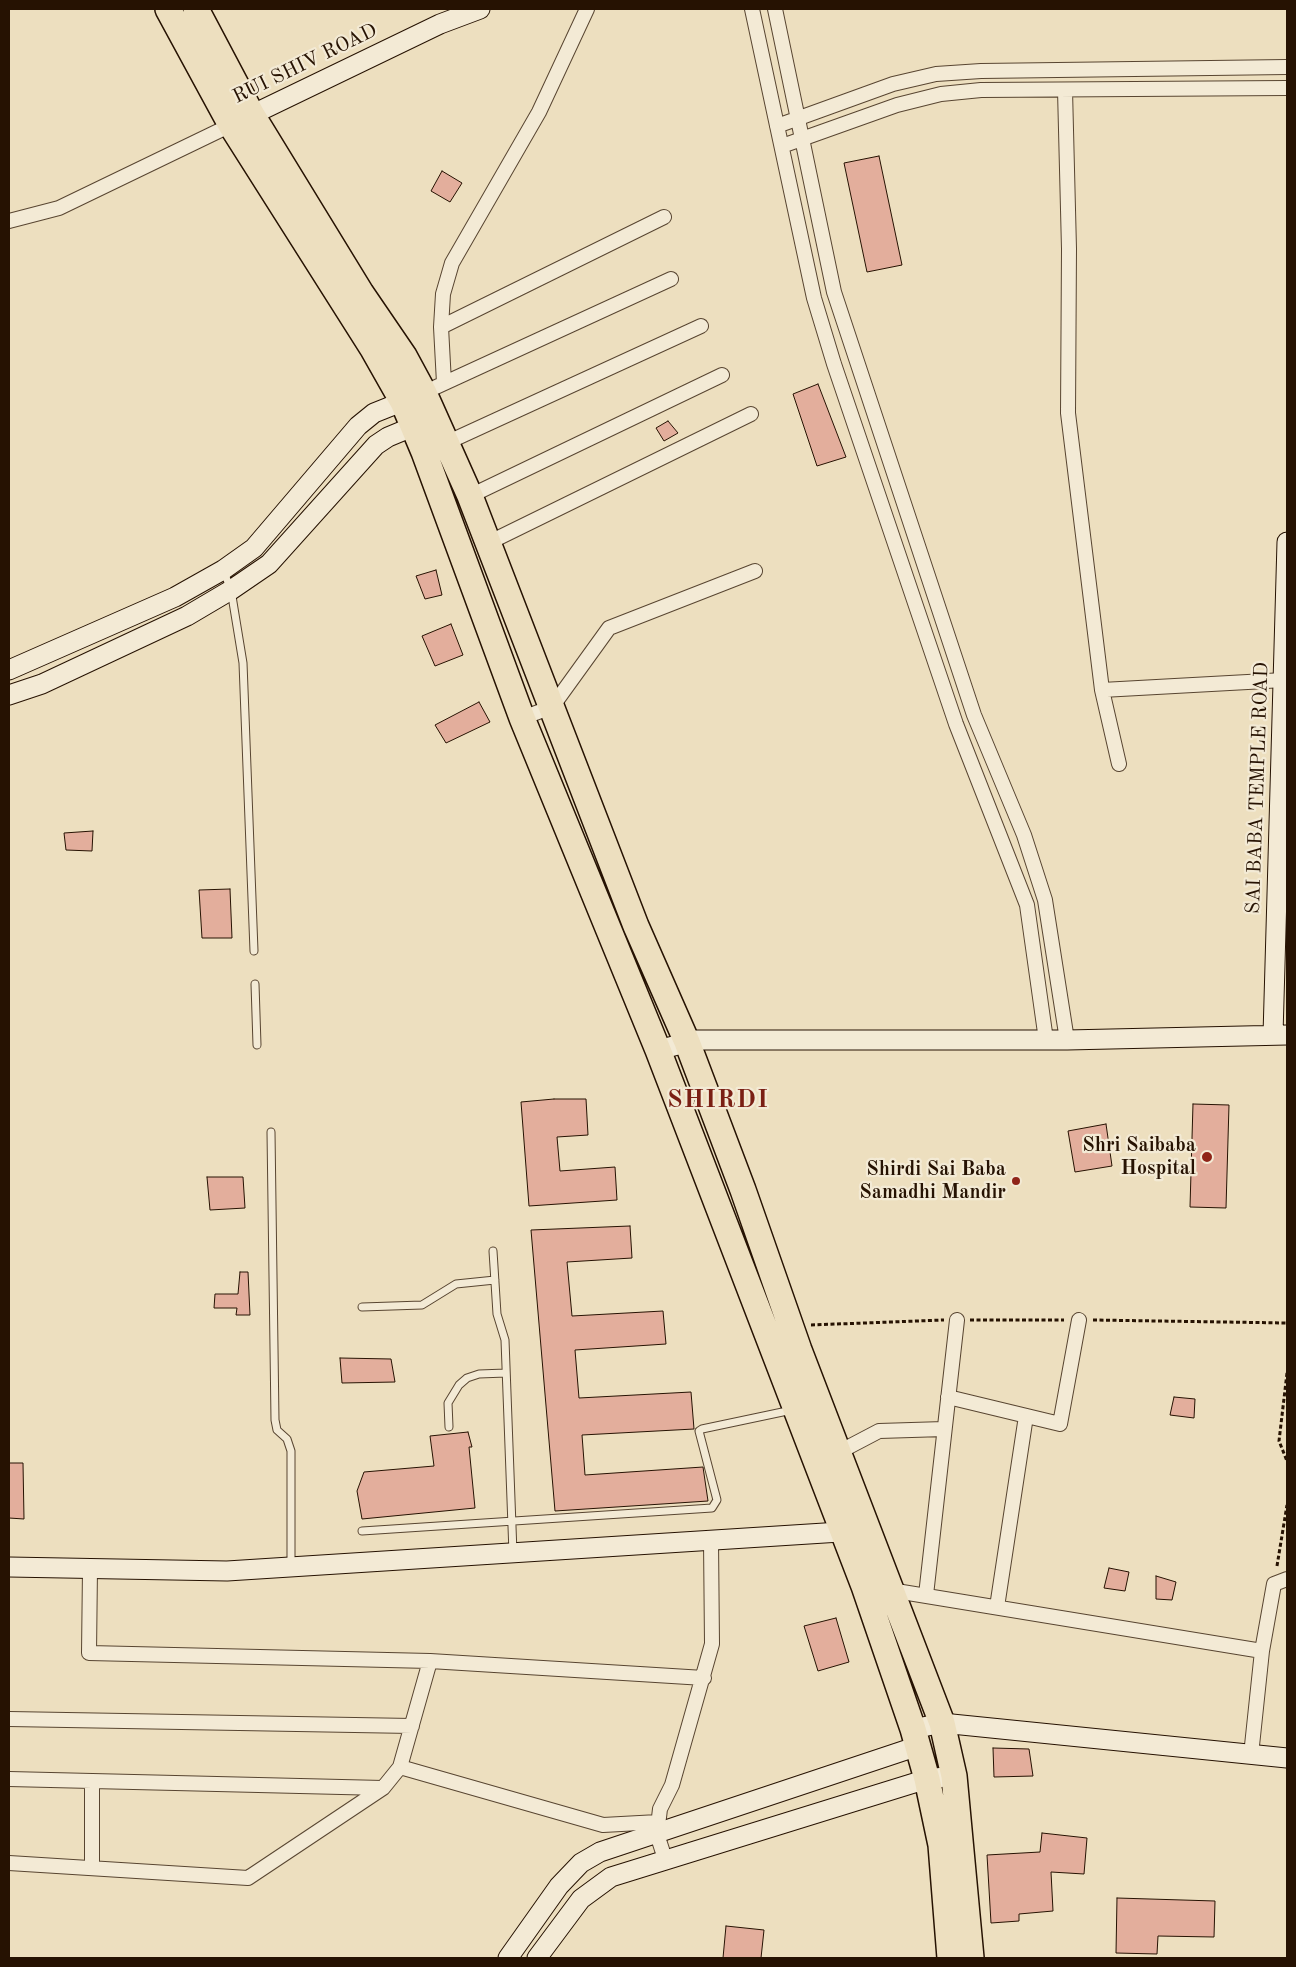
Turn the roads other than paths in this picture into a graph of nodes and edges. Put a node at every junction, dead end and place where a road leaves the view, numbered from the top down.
1 (168, 9) edge
2 (196, 9) edge
3 (480, 9) edge
4 (586, 9) edge
5 (752, 9) edge
6 (776, 9) edge
7 (1287, 67) edge
8 (1287, 88) edge
9 (1065, 90) junction
10 (799, 118) junction
11 (242, 120) junction
12 (777, 126) junction
13 (804, 138) junction
14 (782, 146) junction
15 (664, 217) dead end
16 (9, 221) edge
17 (671, 279) dead end
18 (701, 326) dead end
19 (441, 327) junction
20 (722, 375) dead end
21 (423, 393) junction
22 (751, 414) dead end
23 (424, 422) junction
24 (446, 442) junction
25 (470, 496) junction
26 (1287, 542) edge
27 (488, 543) junction
28 (223, 570) junction
29 (755, 572) dead end
30 (232, 590) junction
31 (9, 670) edge
32 (1284, 680) junction
33 (1102, 690) junction
34 (9, 695) edge
35 (552, 707) junction
36 (522, 718) junction
37 (1119, 764) dead end
38 (254, 951) dead end
39 (255, 984) dead end
40 (1280, 1035) edge
41 (1046, 1040) junction
42 (1067, 1040) junction
43 (687, 1042) junction
44 (257, 1044) dead end
45 (658, 1050) junction
46 (271, 1132) dead end
47 (493, 1251) dead end
48 (495, 1280) junction
49 (362, 1307) dead end
50 (957, 1320) road end
51 (1079, 1320) road end
52 (506, 1373) junction
53 (948, 1397) junction
54 (796, 1410) junction
55 (1026, 1416) junction
56 (449, 1427) dead end
57 (944, 1429) junction
58 (839, 1452) junction
59 (512, 1521) junction
60 (868, 1530) junction
61 (362, 1531) dead end
62 (842, 1532) junction
63 (711, 1541) junction
64 (513, 1553) junction
65 (9, 1567) edge
66 (291, 1568) junction
67 (90, 1569) junction
68 (1287, 1580) edge
69 (890, 1590) junction
70 (926, 1596) junction
71 (997, 1607) junction
72 (1262, 1651) junction
73 (430, 1661) junction
74 (704, 1678) junction
75 (9, 1718) edge
76 (942, 1723) junction
77 (412, 1726) junction
78 (916, 1737) junction
79 (1251, 1755) junction
80 (1287, 1758) edge
81 (400, 1767) junction
82 (954, 1776) junction
83 (9, 1779) edge
84 (927, 1779) junction
85 (92, 1781) junction
86 (383, 1788) junction
87 (759, 1800) junction
88 (657, 1828) junction
89 (767, 1828) junction
90 (665, 1859) junction
91 (9, 1862) edge
92 (92, 1868) junction
93 (508, 1958) edge
94 (537, 1958) edge
95 (950, 1958) edge
96 (971, 1958) edge

1 - 11 highway
2 - 11 highway
3 - 11 street, RUI SHIV ROAD
4 - 19 street
5 - 12 street
6 - 10 street
7 - 10 street
8 - 9 street
9 - 13 street
9 - 33 street
10 - 12 street
10 - 13 street
11 - 16 street
11 - 21 highway
12 - 14 street
13 - 14 street
13 - 42 street
14 - 41 street
15 - 19 street
17 - 21 street
18 - 24 street
19 - 21 street
20 - 25 street
21 - 23 highway
21 - 28 street
22 - 27 street
23 - 24 highway
23 - 30 street
23 - 36 highway
24 - 25 highway
25 - 27 highway
26 - 32 street, SAI BABA TEMPLE ROAD
27 - 35 highway
28 - 30 lane
28 - 31 street
29 - 35 street
30 - 34 street
30 - 38 lane
32 - 33 street
32 - 40 street, SAI BABA TEMPLE ROAD
33 - 37 street
35 - 36 street
35 - 43 highway
36 - 45 highway
39 - 44 lane
40 - 42 street
41 - 42 street
41 - 43 street
43 - 45 street
43 - 58 highway
45 - 54 highway
46 - 66 lane
47 - 48 lane
48 - 49 lane
48 - 52 lane
50 - 53 street
51 - 55 street
52 - 56 lane
52 - 59 lane
53 - 55 street
53 - 57 street
54 - 59 lane
54 - 62 highway
55 - 71 street
57 - 58 street
57 - 70 street
58 - 60 highway
59 - 61 lane
59 - 64 lane
60 - 62 street
60 - 69 highway
62 - 63 street
62 - 78 highway
63 - 64 street
63 - 74 street
64 - 66 street
65 - 67 street
66 - 67 street
67 - 73 street
68 - 72 street
69 - 70 street
69 - 76 highway
70 - 71 street
71 - 72 street
72 - 79 street
73 - 74 street
73 - 77 street
74 - 88 street
75 - 77 street
76 - 78 street
76 - 79 street
76 - 82 highway
77 - 81 street
78 - 84 highway
78 - 87 street
79 - 80 street
81 - 86 street
81 - 88 street
82 - 84 street
82 - 96 highway
83 - 85 street
84 - 89 street
84 - 95 highway
85 - 86 street
85 - 92 street
86 - 92 street
87 - 88 street
87 - 89 street
88 - 90 street
88 - 93 street
89 - 90 street
90 - 94 street
91 - 92 street

